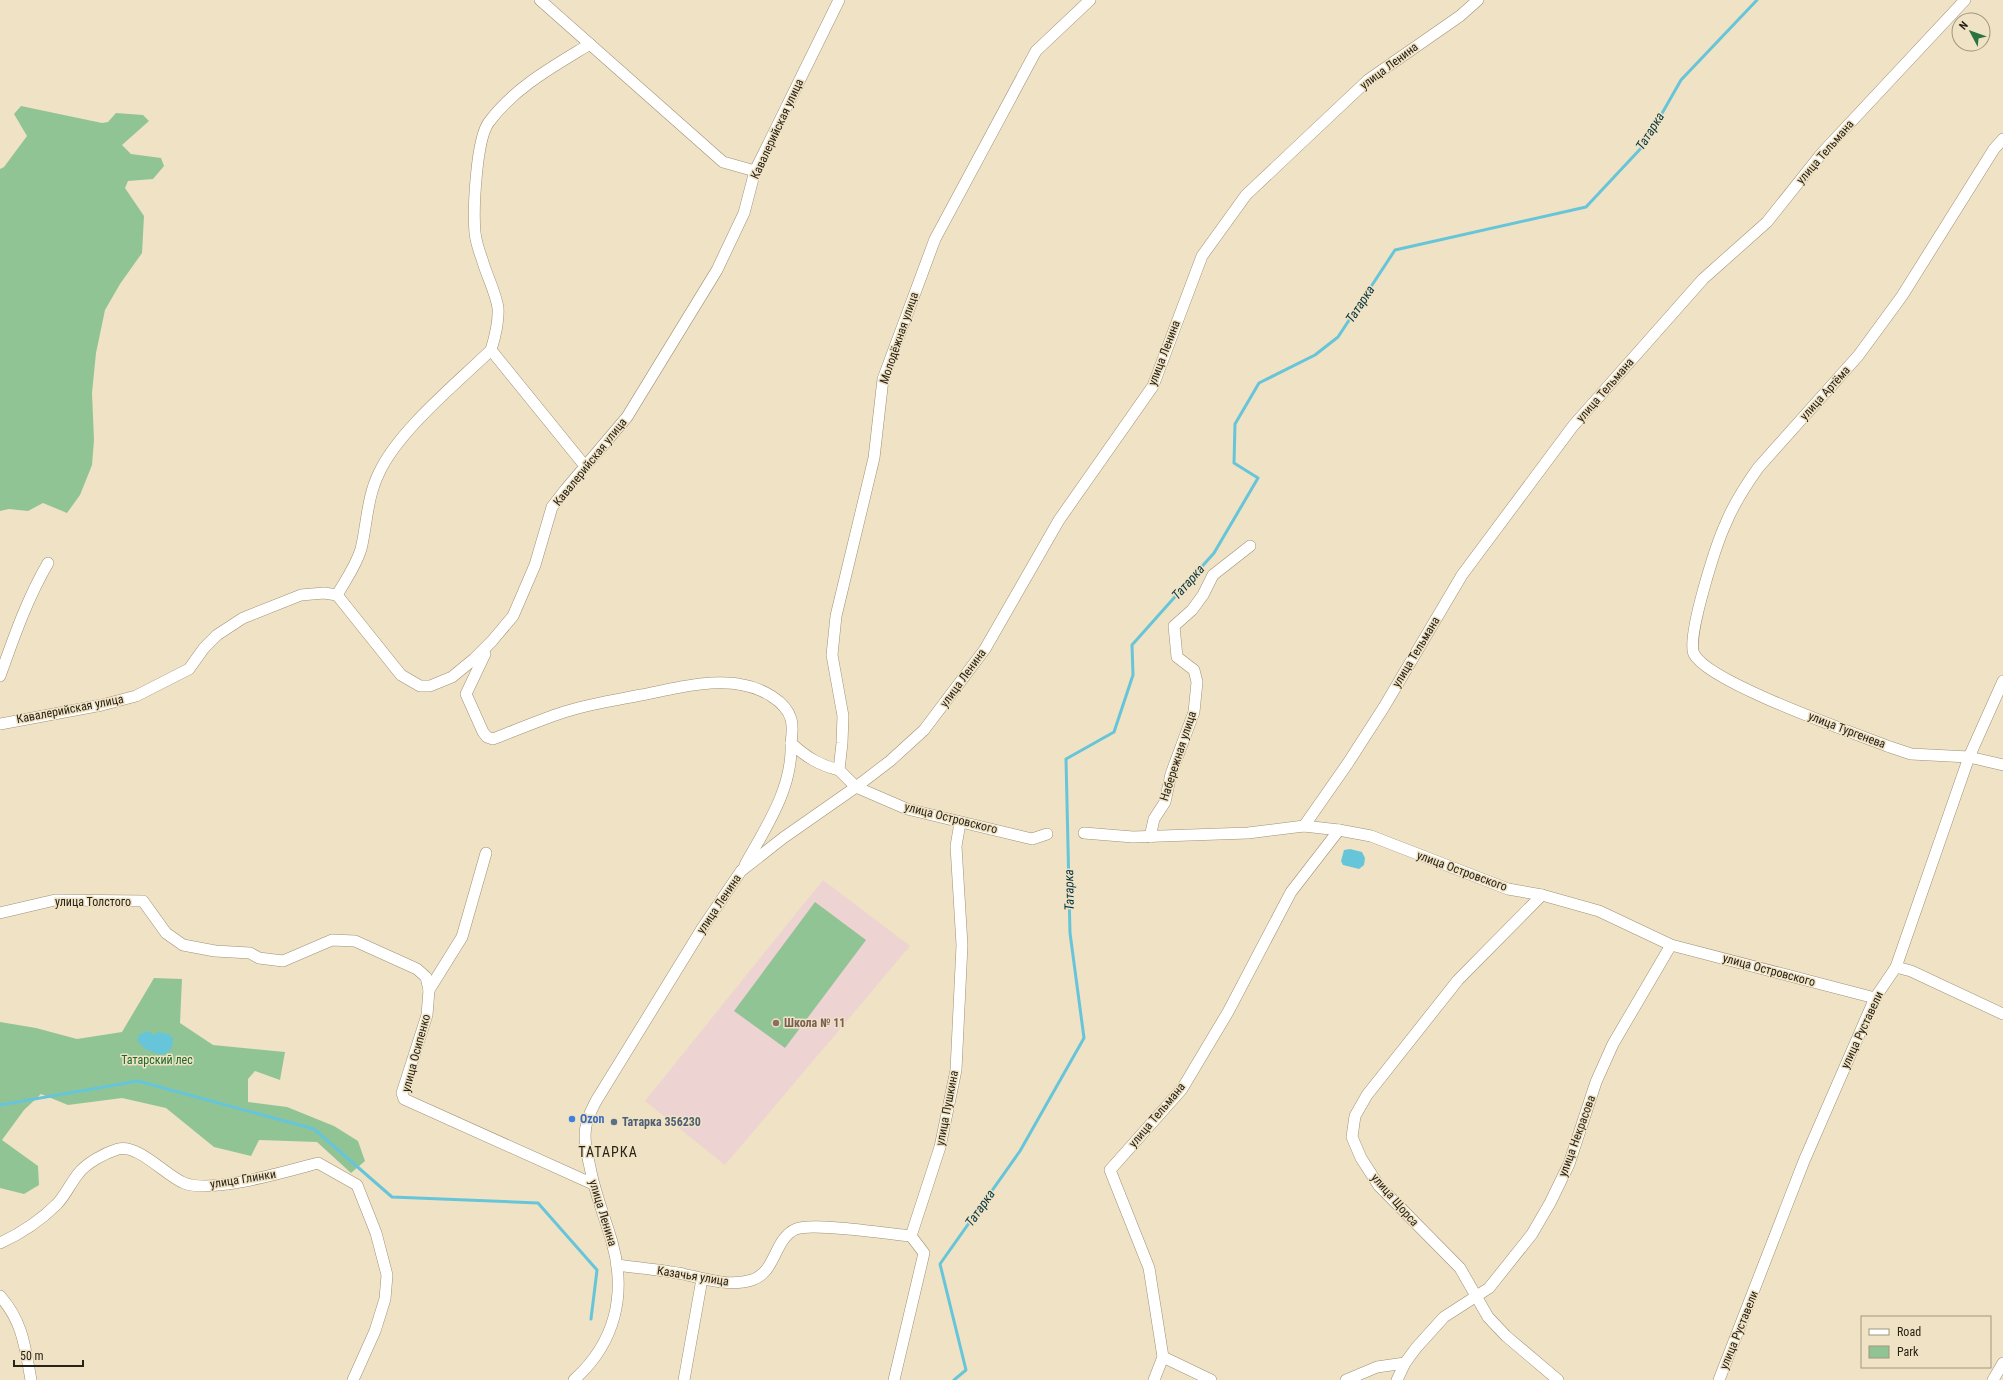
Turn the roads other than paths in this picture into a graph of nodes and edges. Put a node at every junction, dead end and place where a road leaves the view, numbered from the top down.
1 (540, 0) edge
2 (839, 0) edge
3 (1090, 0) edge
4 (1478, 0) edge
5 (1965, 0) edge
6 (590, 44) junction
7 (2003, 139) edge
8 (755, 171) junction
9 (491, 350) junction
10 (585, 466) junction
11 (1250, 546) dead end
12 (48, 563) dead end
13 (337, 595) junction
14 (492, 641) junction
15 (1702, 662) joint
16 (0, 676) edge
17 (2003, 681) edge
18 (0, 724) edge
19 (791, 743) junction
20 (1969, 757) junction
21 (2003, 765) edge
22 (839, 770) junction
23 (856, 787) junction
24 (960, 823) junction
25 (1304, 826) junction
26 (1339, 830) junction
27 (1084, 833) dead end
28 (1047, 834) dead end
29 (1150, 837) junction
30 (486, 853) dead end
31 (741, 871) junction
32 (1542, 895) junction
33 (0, 913) edge
34 (1671, 945) junction
35 (1896, 967) junction
36 (429, 990) junction
37 (1875, 998) junction
38 (2003, 1014) edge
39 (593, 1184) junction
40 (911, 1236) junction
41 (0, 1243) edge
42 (617, 1265) junction
43 (702, 1279) junction
44 (0, 1296) edge
45 (1474, 1296) junction
46 (1162, 1357) junction
47 (1404, 1363) junction
48 (2003, 1363) edge
49 (579, 1378) edge
50 (31, 1380) edge
51 (352, 1380) edge
52 (684, 1380) edge
53 (894, 1380) edge
54 (1154, 1380) edge
55 (1211, 1380) edge
56 (1346, 1380) edge
57 (1397, 1380) edge
58 (1558, 1380) edge
59 (1719, 1380) edge
60 (1993, 1380) edge

1 - 6 street
2 - 8 street, Кавалерийская улица
3 - 22 street, Молодёжная улица
4 - 23 street, улица Ленина
5 - 25 street, улица Тельмана
6 - 8 street
6 - 9 street
7 - 15 street, улица Артёма
8 - 10 street, Кавалерийская улица
9 - 10 street
9 - 13 street
10 - 14 street, Кавалерийская улица
11 - 29 street, Набережная улица
12 - 16 street
13 - 14 street, Кавалерийская улица
13 - 18 street, Кавалерийская улица
14 - 19 street
15 - 20 street, улица Тургенева
17 - 20 street, улица Руставели
19 - 22 street
19 - 31 street
20 - 21 street, улица Тургенева
20 - 35 street, улица Руставели
22 - 23 street
23 - 24 street, улица Островского
23 - 31 street, улица Ленина
24 - 28 street, улица Островского
24 - 40 street, улица Пушкина
25 - 26 street, улица Островского
25 - 29 street, улица Островского
26 - 32 street, улица Островского
26 - 46 street, улица Тельмана
27 - 29 street, улица Островского
30 - 36 street, улица Осипенко
31 - 39 street, улица Ленина
32 - 34 street, улица Островского
32 - 45 street, улица Щорса
33 - 36 street, улица Толстого
34 - 37 street, улица Островского
34 - 45 street, улица Некрасова
35 - 37 street, улица Руставели
35 - 38 street
36 - 39 street, улица Осипенко
37 - 59 street, улица Руставели
39 - 42 street, улица Ленина
40 - 43 street, Казачья улица
40 - 53 street
41 - 51 street, улица Глинки
42 - 43 street, Казачья улица
42 - 49 street, улица Ленина
43 - 52 street
44 - 50 street
45 - 47 street, улица Некрасова
45 - 58 street, улица Щорса
46 - 54 street, улица Тельмана
46 - 55 street
47 - 56 street
47 - 57 street, улица Некрасова
48 - 60 street

